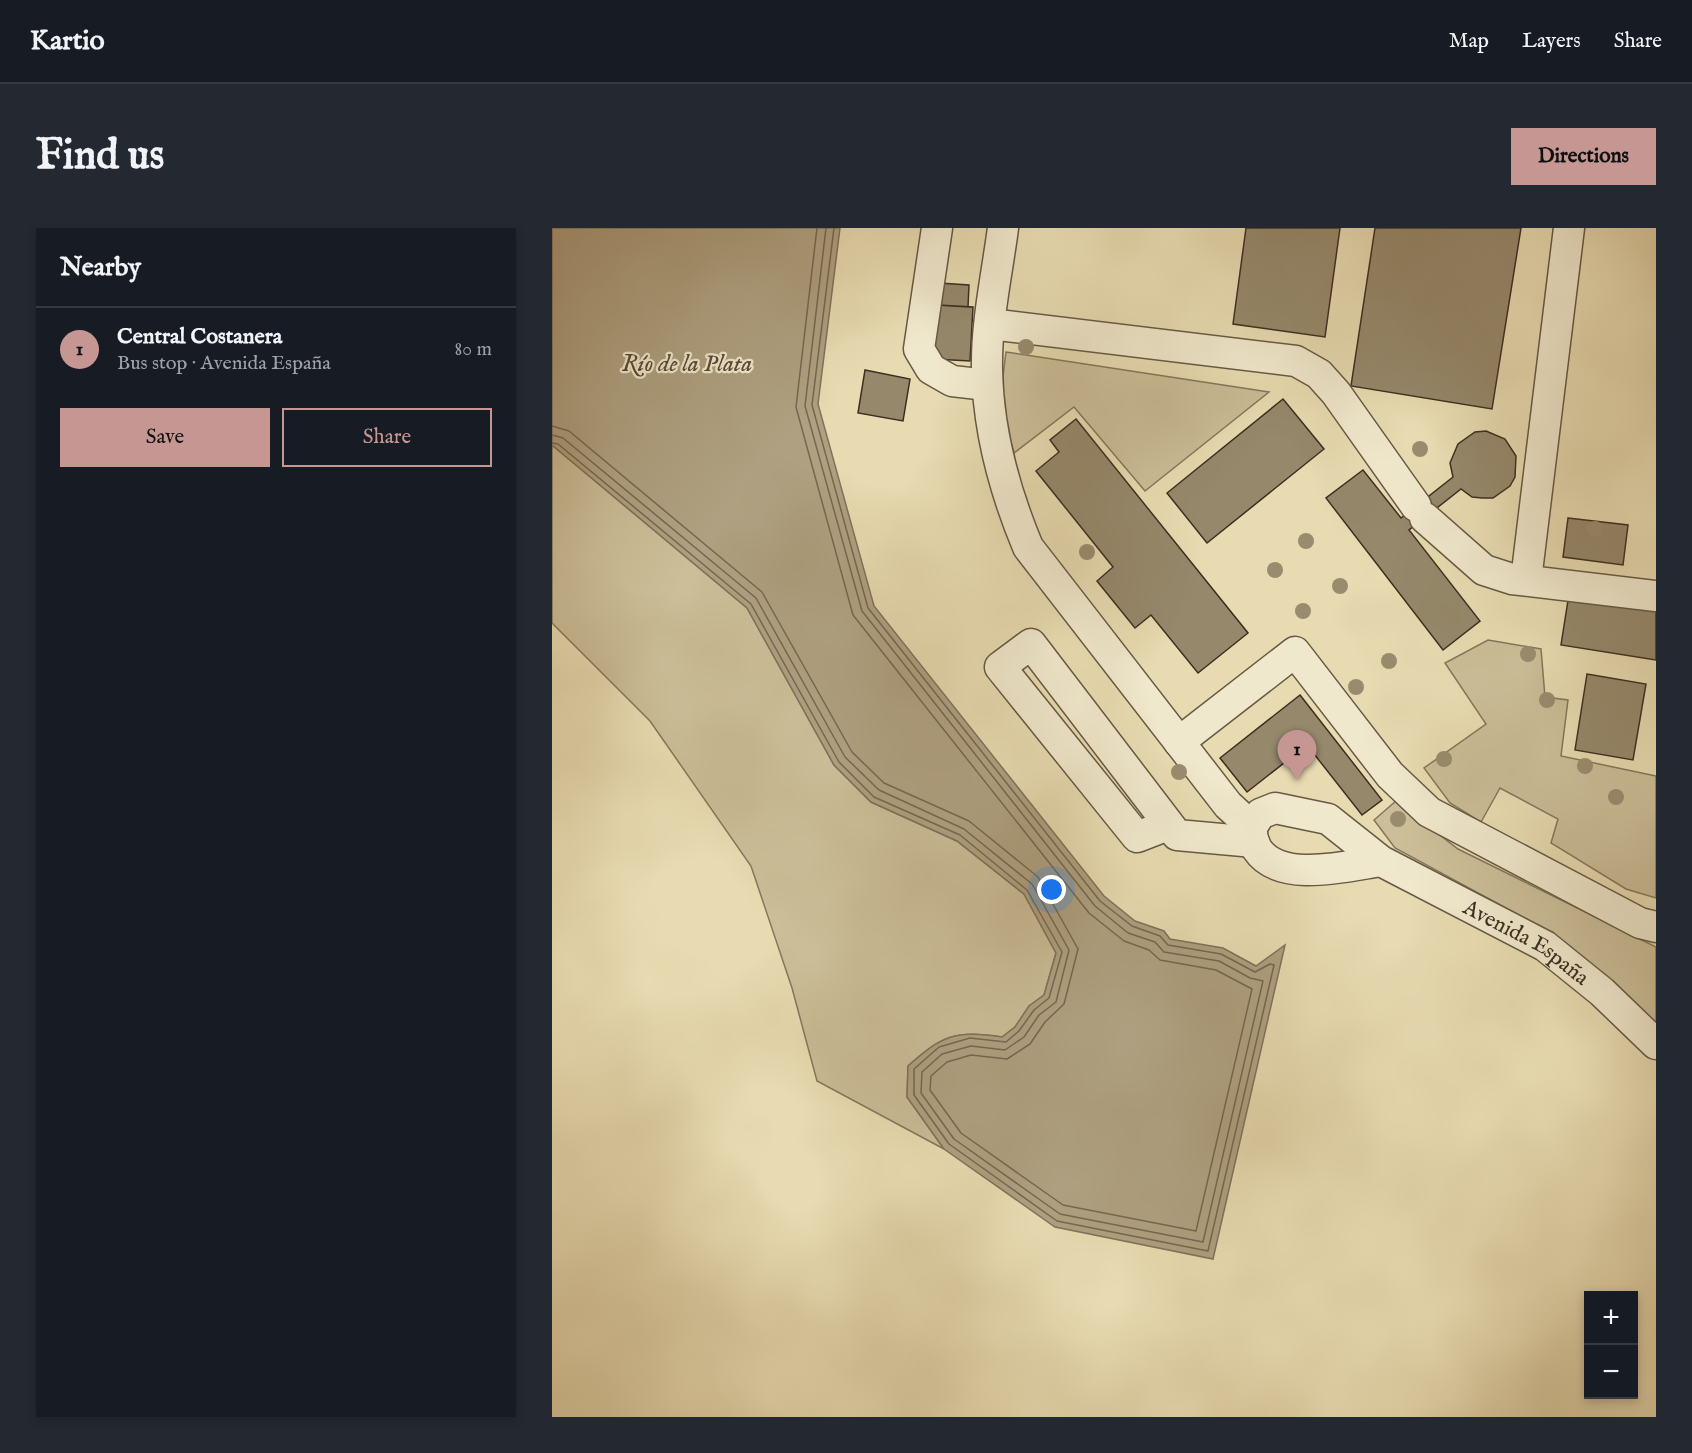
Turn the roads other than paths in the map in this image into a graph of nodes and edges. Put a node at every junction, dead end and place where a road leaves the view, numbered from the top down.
1 (937, 228) edge
2 (1003, 228) edge
3 (1569, 228) edge
4 (990, 324) junction
5 (987, 385) junction
6 (1526, 580) junction
7 (1656, 596) edge
8 (1179, 742) junction
9 (1168, 825) junction
10 (1253, 834) junction
11 (1381, 861) junction
12 (1656, 927) edge
13 (1656, 1044) edge

1 - 5 street
2 - 4 street
3 - 6 street
4 - 5 street
4 - 6 street
5 - 8 street
6 - 7 street
8 - 10 street
8 - 12 street
9 - 9 street
9 - 10 street
10 - 11 street
10 - 11 street, Avenida España
11 - 13 street, Avenida España

